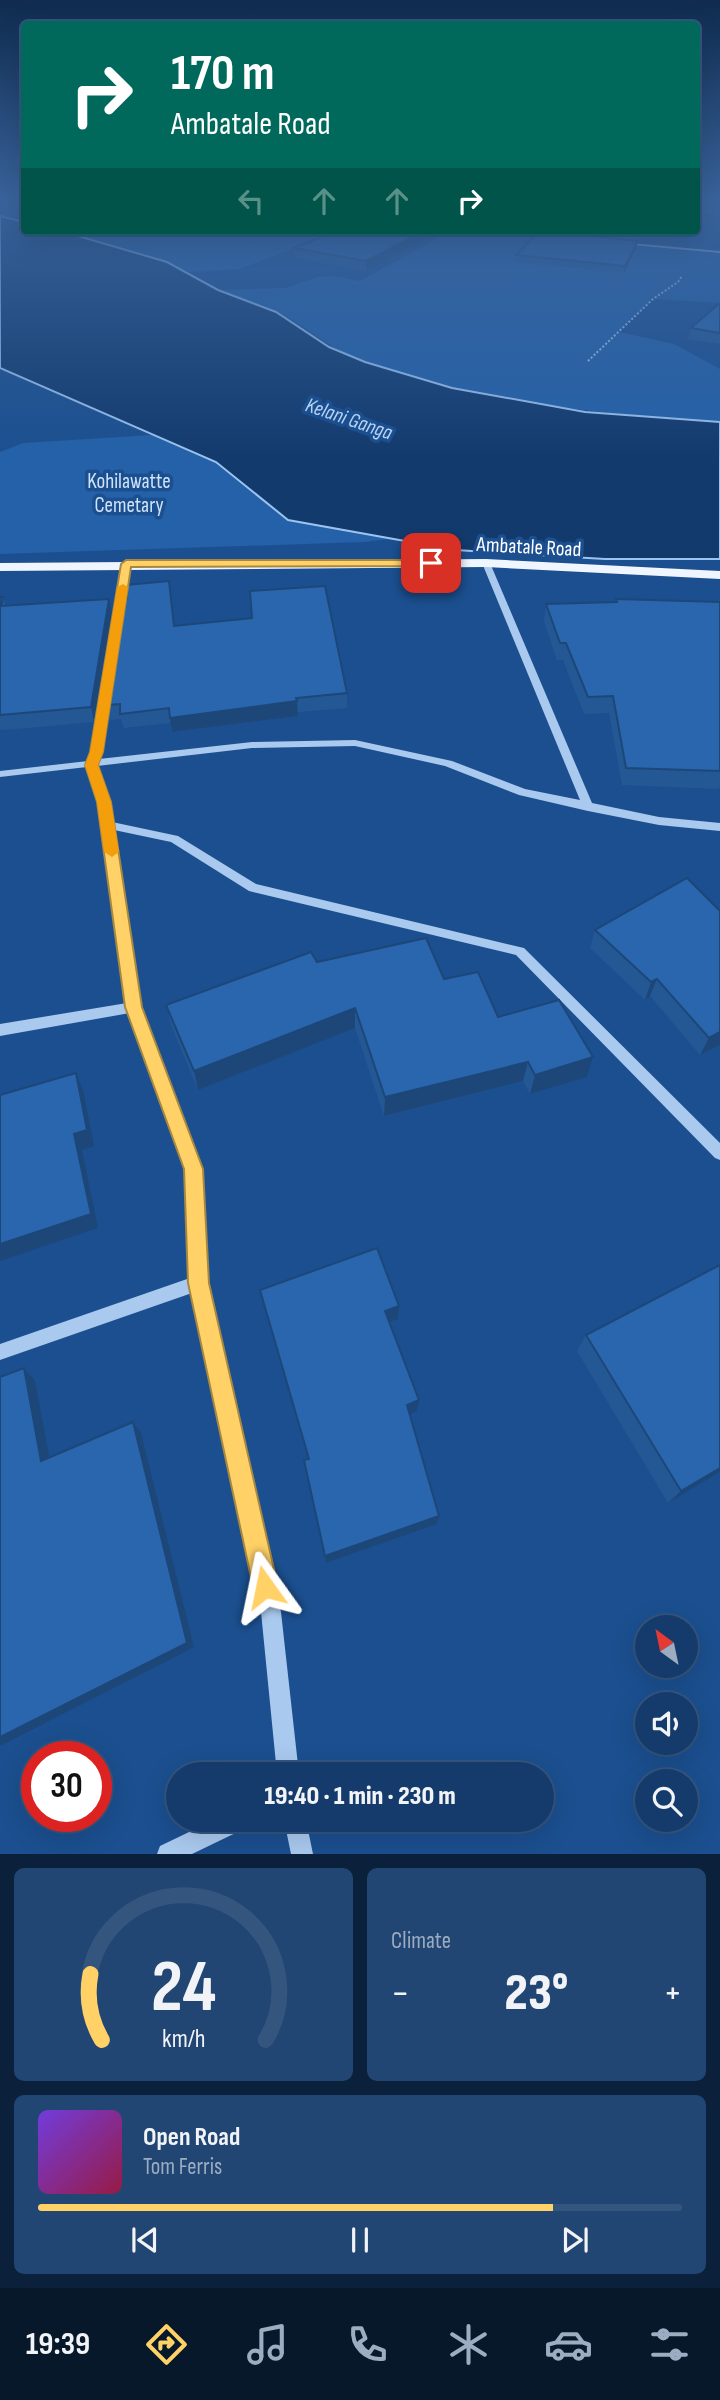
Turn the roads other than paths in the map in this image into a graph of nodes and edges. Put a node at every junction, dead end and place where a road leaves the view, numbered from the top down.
1 (486, 563) junction
2 (126, 564) junction
3 (0, 567) edge
4 (720, 576) edge
5 (91, 765) junction
6 (0, 774) edge
7 (588, 807) junction
8 (108, 825) junction
9 (720, 827) edge
10 (134, 1007) junction
11 (0, 1030) edge
12 (720, 1153) edge
13 (198, 1283) junction
14 (0, 1352) edge
15 (287, 1762) edge
16 (213, 1832) edge
17 (297, 1832) edge
18 (168, 1854) edge
19 (302, 1854) edge

1 - 2 main road, Ambatale Road
1 - 4 main road, Ambatale Road
1 - 7 street
2 - 3 main road, Ambatale Road
2 - 5 street
5 - 6 street
5 - 7 street
5 - 8 street
7 - 9 street
8 - 10 street
8 - 12 street
10 - 11 street
10 - 13 street
13 - 14 street
13 - 15 street
16 - 18 street
17 - 19 street

